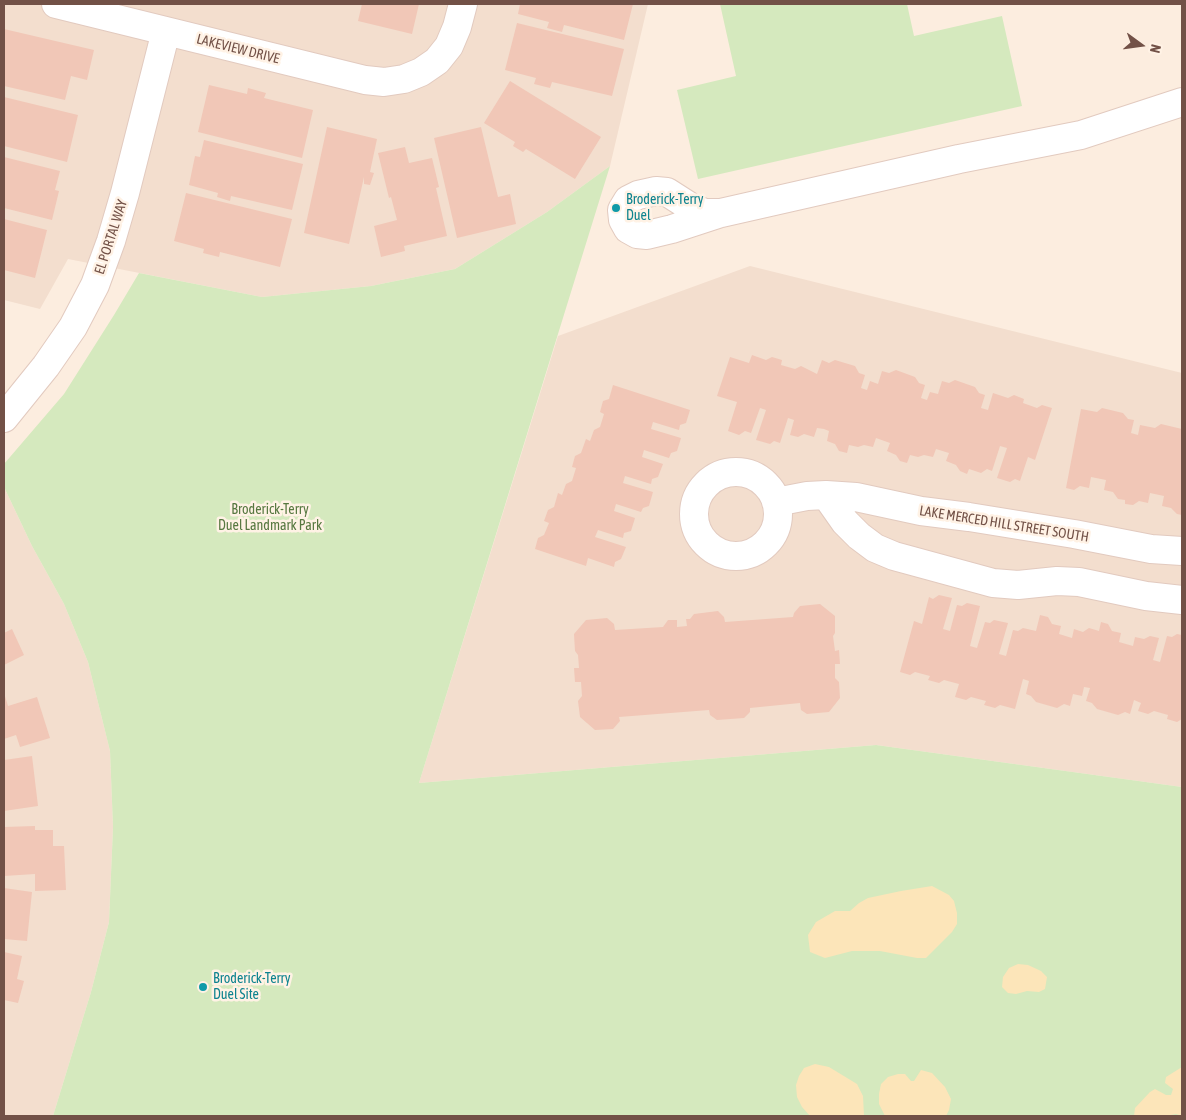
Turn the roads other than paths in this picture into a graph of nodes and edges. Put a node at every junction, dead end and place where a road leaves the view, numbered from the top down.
1 (56, 4) edge
2 (463, 4) edge
3 (166, 31) junction
4 (1182, 102) edge
5 (721, 213) dead end
6 (4, 418) edge
7 (826, 495) junction
8 (776, 502) dead end
9 (1182, 551) edge
10 (1182, 600) edge

1 - 3 street, LAKEVIEW DRIVE
2 - 3 street, LAKEVIEW DRIVE
3 - 6 street, EL PORTAL WAY
4 - 5 street
7 - 8 street, LAKE MERCED HILL STREET SOUTH
7 - 9 street, LAKE MERCED HILL STREET SOUTH
7 - 10 street

